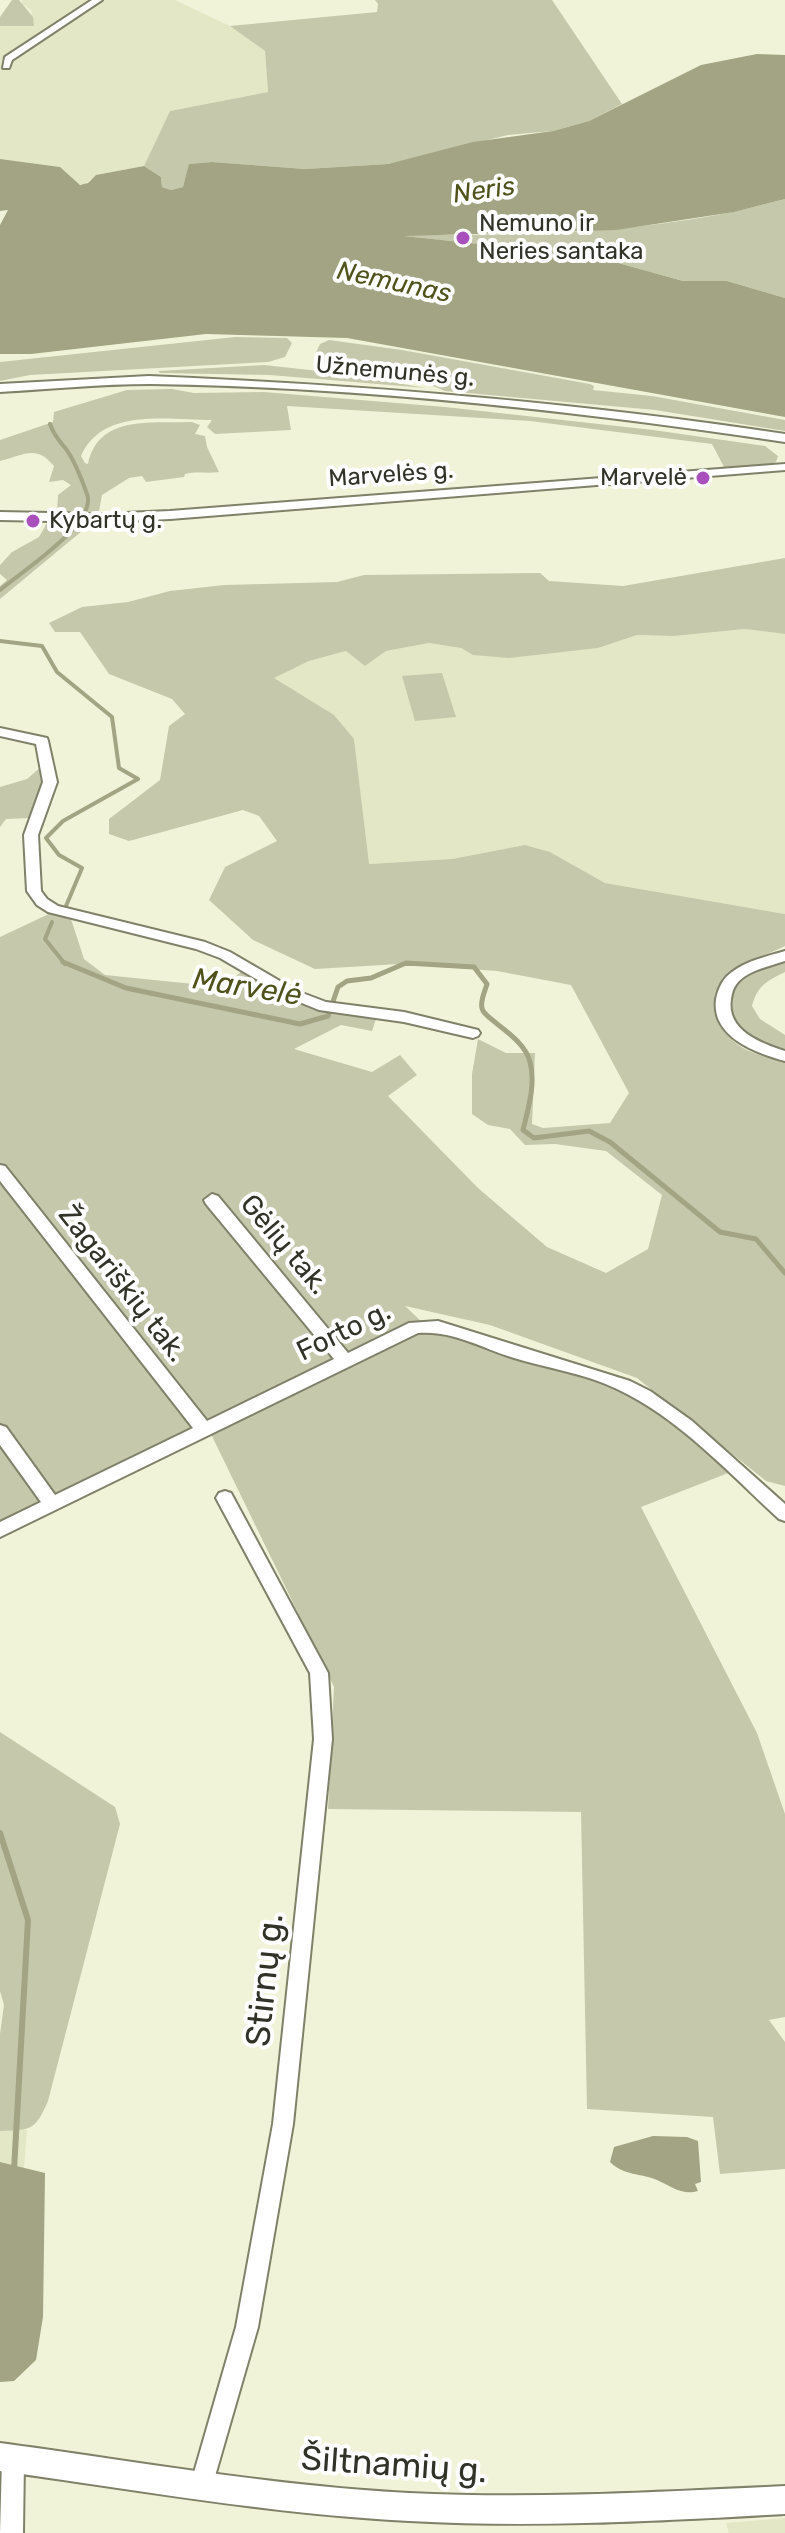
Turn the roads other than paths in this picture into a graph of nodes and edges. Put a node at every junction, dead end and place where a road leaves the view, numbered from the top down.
1 (98, 0) edge
2 (6, 66) dead end
3 (0, 388) edge
4 (785, 438) edge
5 (784, 466) edge
6 (0, 516) edge
7 (0, 732) edge
8 (785, 956) edge
9 (473, 1033) dead end
10 (785, 1056) edge
11 (0, 1170) edge
12 (212, 1200) dead end
13 (345, 1361) junction
14 (204, 1430) junction
15 (0, 1432) edge
16 (225, 1498) dead end
17 (53, 1505) junction
18 (785, 1514) edge
19 (0, 1530) edge
20 (7, 2458) edge
21 (202, 2483) junction
22 (785, 2500) edge
23 (11, 2533) edge

1 - 2 street
3 - 4 main road, Užnemunės g.
5 - 6 street, Marvelės g.
7 - 9 street
8 - 10 street
11 - 14 street, Žagariškių tak.
12 - 13 street, Gėlių tak.
13 - 14 street, Forto g.
13 - 18 street, Forto g.
14 - 17 street, Forto g.
15 - 17 street
16 - 21 street, Stirnų g.
17 - 19 street, Forto g.
20 - 21 main road, Šiltnamių g.
20 - 23 street
21 - 22 main road, Šiltnamių g.

